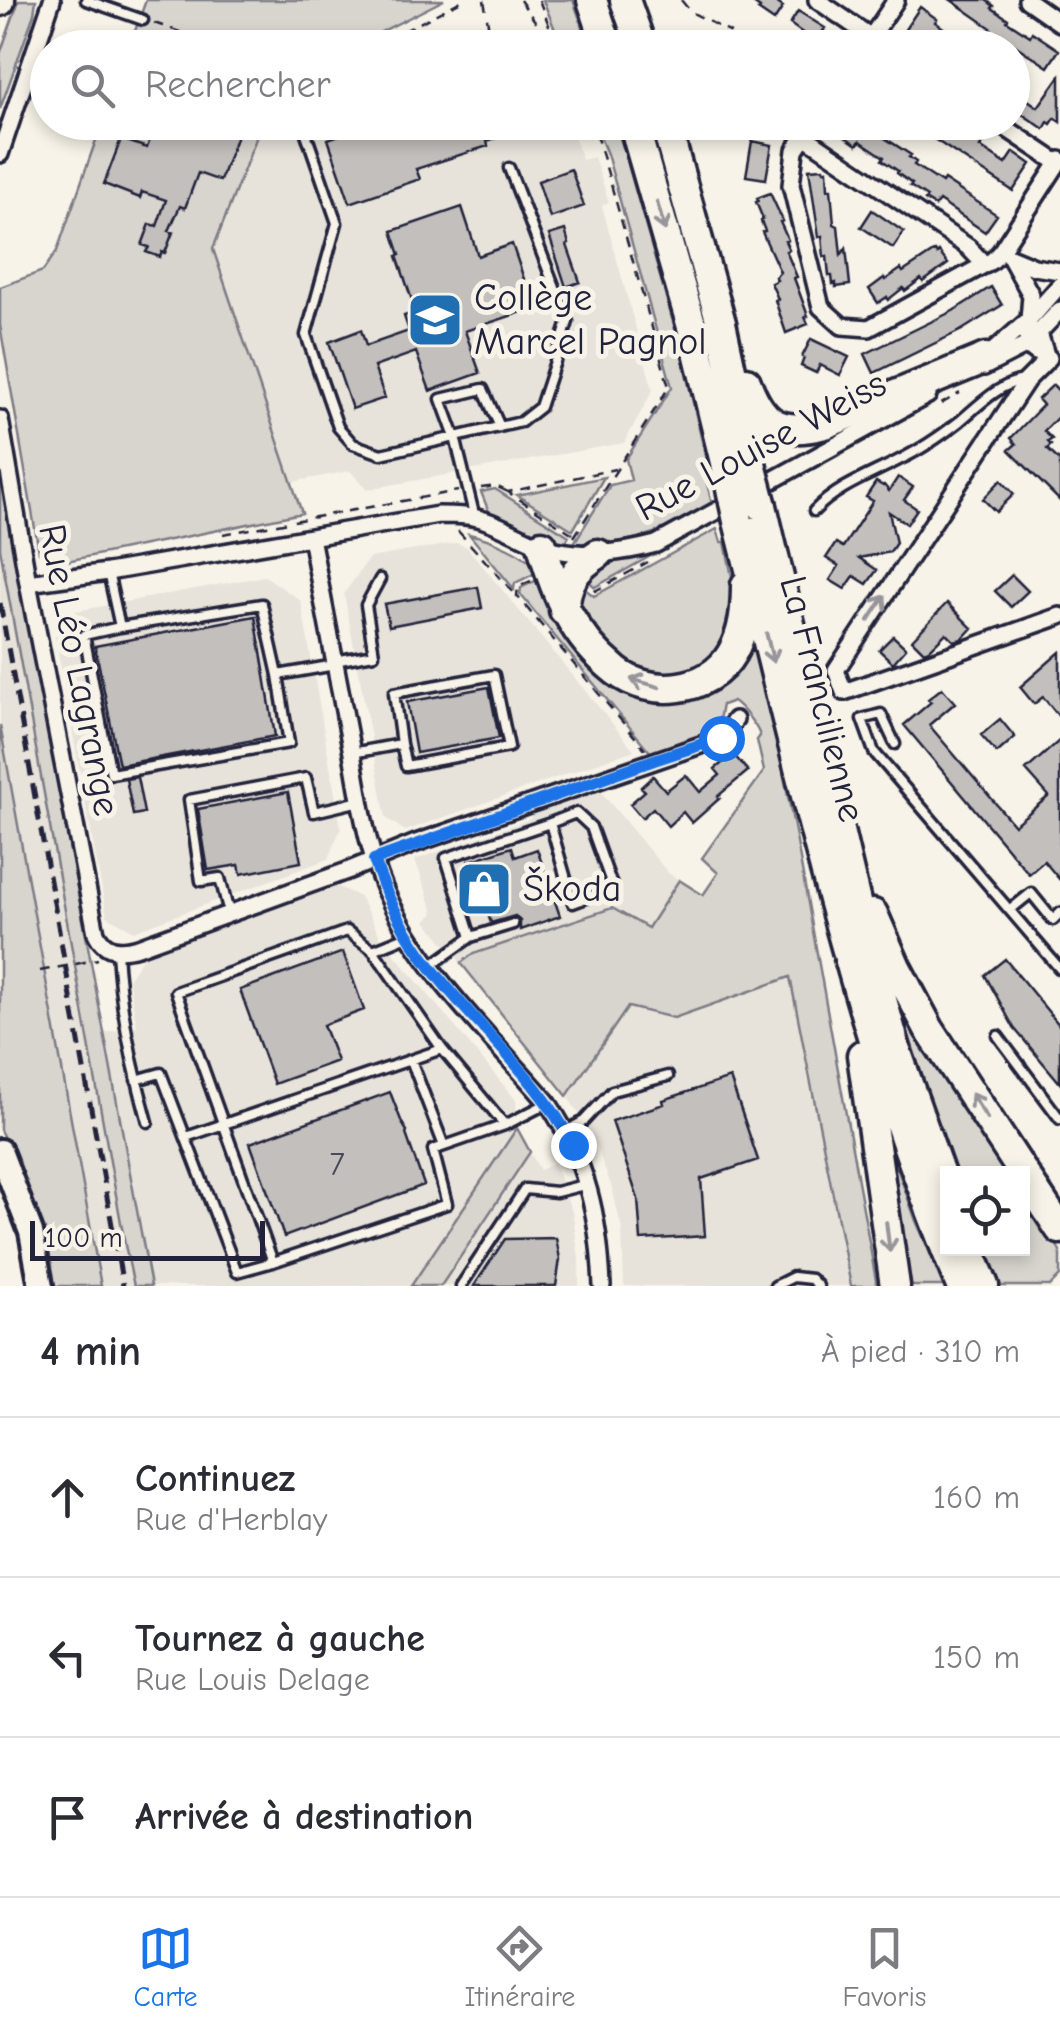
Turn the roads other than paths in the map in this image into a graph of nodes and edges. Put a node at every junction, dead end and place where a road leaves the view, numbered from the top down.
1 (52, 0) edge
2 (86, 0) edge
3 (592, 0) edge
4 (625, 0) edge
5 (817, 0) edge
6 (896, 0) edge
7 (1027, 0) edge
8 (143, 20) road end
9 (1060, 23) edge
10 (42, 30) edge
11 (602, 30) edge
12 (636, 30) edge
13 (853, 30) edge
14 (876, 30) edge
15 (30, 65) edge
16 (308, 140) edge
17 (637, 140) edge
18 (670, 140) edge
19 (802, 140) edge
20 (824, 140) edge
21 (1025, 140) edge
22 (0, 154) edge
23 (1059, 162) edge
24 (509, 168) dead end
25 (1006, 254) junction
26 (986, 264) junction
27 (1060, 271) edge
28 (1058, 287) edge
29 (1056, 314) edge
30 (1031, 318) junction
31 (721, 324) junction
32 (1043, 352) edge
33 (986, 358) junction
34 (963, 376) junction
35 (1027, 380) junction
36 (0, 419) edge
37 (500, 427) junction
38 (455, 437) junction
39 (741, 476) junction
40 (814, 511) dead end
41 (750, 513) junction
42 (475, 518) junction
43 (311, 537) junction
44 (542, 545) junction
45 (746, 553) junction
46 (598, 554) junction
47 (108, 572) junction
48 (380, 579) dead end
49 (28, 583) junction
50 (564, 610) junction
51 (1060, 616) edge
52 (120, 628) junction
53 (334, 663) junction
54 (278, 675) junction
55 (734, 720) dead end
56 (401, 744) junction
57 (895, 744) dead end
58 (352, 753) junction
59 (360, 801) junction
60 (550, 823) junction
61 (844, 849) junction
62 (374, 860) junction
63 (1010, 910) junction
64 (229, 913) junction
65 (1060, 913) edge
66 (513, 924) dead end
67 (410, 935) junction
68 (471, 937) junction
69 (373, 950) junction
70 (118, 951) junction
71 (846, 951) junction
72 (429, 966) junction
73 (1060, 969) edge
74 (998, 1036) dead end
75 (442, 1048) junction
76 (411, 1060) junction
77 (668, 1076) dead end
78 (136, 1080) junction
79 (548, 1102) junction
80 (1060, 1119) edge
81 (148, 1122) dead end
82 (505, 1124) junction
83 (225, 1125) junction
84 (566, 1131) junction
85 (186, 1137) junction
86 (444, 1146) junction
87 (0, 1151) edge
88 (940, 1174) edge
89 (588, 1184) junction
90 (0, 1190) edge
91 (1057, 1223) edge
92 (971, 1256) edge
93 (273, 1262) junction
94 (813, 1284) edge
95 (28, 1286) edge
96 (41, 1286) edge
97 (461, 1286) edge
98 (602, 1286) edge
99 (775, 1286) edge
100 (895, 1286) edge
101 (961, 1286) edge
102 (984, 1286) edge

1 - 10 street
2 - 8 lane
3 - 11 highway
4 - 12 highway
5 - 13 street
6 - 14 street
7 - 9 street
15 - 22 street
16 - 38 lane
17 -> 39 highway, La Francilienne
18 - 31 highway, La Francilienne
19 - 26 street
20 - 26 street
21 - 23 street
23 - 25 street
24 - 37 lane
25 - 26 street
25 - 27 street
25 - 30 street
28 - 29 street
28 - 30 street
29 - 32 street
30 - 32 street
30 - 33 street
31 - 33 highway
31 - 39 highway, La Francilienne
32 - 34 street, Rue Louise Weiss
32 - 35 street
33 - 34 street
34 - 46 street, Rue Louise Weiss
35 - 40 lane
51 -> 35 street
36 - 49 street, Rue Léo Lagrange
37 - 38 lane
37 - 38 lane
38 - 42 lane
39 - 41 highway, La Francilienne, bridge
41 - 45 highway, La Francilienne
41 - 61 highway, La Francilienne
42 - 43 street, Rue Louise Weiss
42 - 44 street, Rue Louise Weiss
43 - 47 street, Rue Louise Weiss
43 - 53 street
44 - 46 street, Rue Louise Weiss
44 - 50 highway
45 -> 50 highway
45 -> 71 highway, La Francilienne
46 - 50 highway
47 - 49 street, Rue Louise Weiss
47 - 52 lane
48 - 53 lane
49 - 70 street, Rue Léo Lagrange
52 - 54 lane
52 - 54 lane
53 - 54 lane
53 - 58 street
55 - 62 street
56 - 56 lane
56 - 58 lane
57 - 63 lane
58 - 59 street
59 - 62 street
59 - 64 lane
60 - 60 lane
60 - 68 lane
61 - 88 highway, La Francilienne
91 -> 61 highway
62 - 64 street
62 - 67 street
63 - 65 lane
63 - 73 lane
64 - 70 street
66 - 68 lane
67 - 69 lane
67 - 72 street
68 - 72 lane
69 - 75 lane
69 - 83 lane
70 - 78 lane
71 -> 100 highway
71 - 101 highway, La Francilienne
72 - 79 street
74 - 80 lane
75 - 76 lane
75 - 82 lane
76 - 83 lane
76 - 86 lane
77 - 84 lane
78 - 81 lane
78 - 85 lane
79 - 82 lane
79 - 84 street
82 - 86 lane
83 - 85 lane
83 - 93 lane
84 - 89 street
85 - 93 lane
86 - 93 lane
87 - 96 street
89 - 97 lane
89 - 98 street
90 - 95 street
92 - 102 highway
94 - 99 lane

